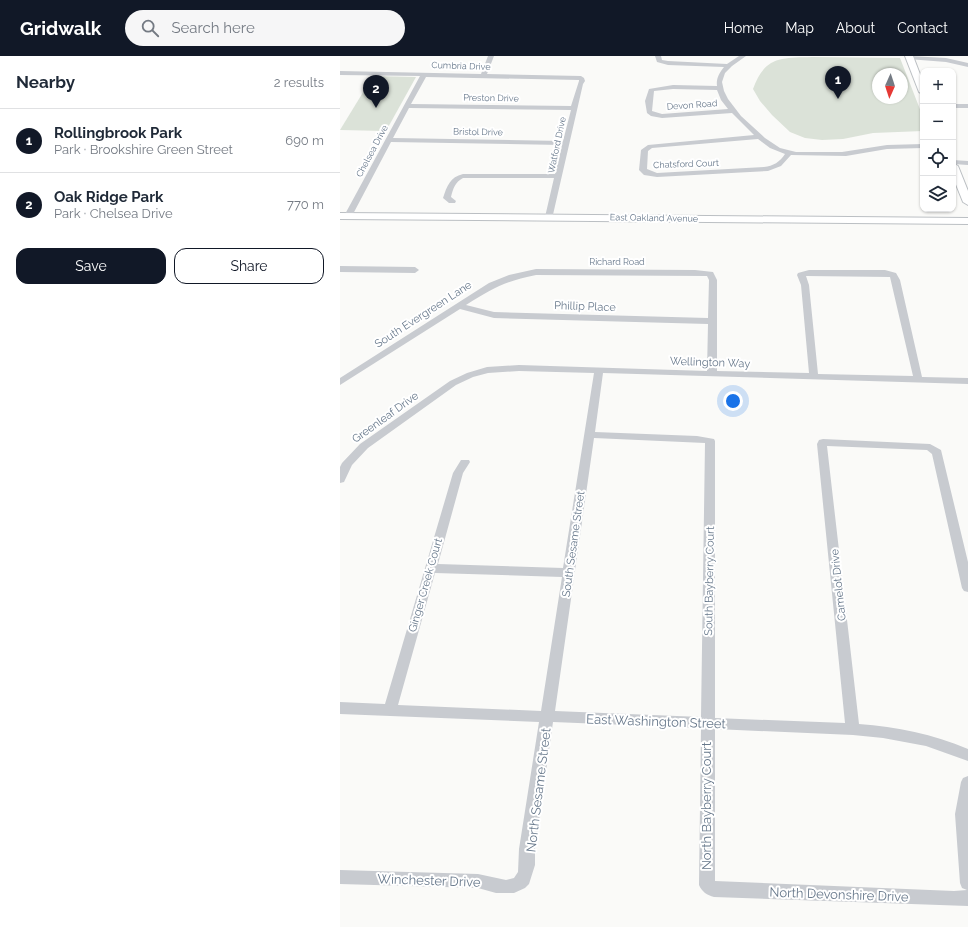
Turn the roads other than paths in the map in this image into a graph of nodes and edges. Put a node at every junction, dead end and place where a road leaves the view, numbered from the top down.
1 (491, 56) edge
2 (658, 56) edge
3 (744, 56) edge
4 (909, 57) edge
5 (949, 58) edge
6 (968, 65) edge
7 (729, 66) junction
8 (340, 73) edge
9 (424, 74) junction
10 (483, 76) junction
11 (581, 78) joint
12 (920, 84) edge
13 (719, 88) junction
14 (407, 106) junction
15 (956, 106) edge
16 (968, 106) edge
17 (574, 108) junction
18 (733, 111) junction
19 (760, 137) junction
20 (389, 140) junction
21 (566, 143) junction
22 (920, 146) edge
23 (789, 153) junction
24 (956, 162) edge
25 (968, 163) edge
26 (956, 173) edge
27 (559, 176) junction
28 (452, 201) dead end
29 (968, 202) edge
30 (344, 216) edge
31 (549, 217) junction
32 (968, 221) edge
33 (340, 269) edge
34 (415, 270) dead end
35 (523, 274) joint
36 (459, 306) junction
37 (713, 321) junction
38 (600, 370) junction
39 (712, 374) junction
40 (814, 376) junction
41 (918, 379) junction
42 (968, 381) edge
43 (340, 382) edge
44 (453, 383) joint
45 (590, 435) junction
46 (465, 462) dead end
47 (340, 479) edge
48 (430, 568) junction
49 (569, 574) junction
50 (968, 588) edge
51 (340, 708) edge
52 (390, 710) junction
53 (547, 717) junction
54 (707, 723) junction
55 (853, 729) junction
56 (968, 755) edge
57 (968, 782) edge
58 (340, 877) edge
59 (968, 883) edge
60 (518, 884) joint
61 (709, 888) joint
62 (968, 897) edge

1 - 10 street
2 - 7 street
3 - 7 street
4 - 5 street
4 - 12 main road
5 - 6 street
7 - 13 street
8 - 9 street, Cumbria Drive
9 - 10 street, Cumbria Drive
9 - 14 street, Chelsea Drive
10 - 11 street, Cumbria Drive
11 - 17 street, Watford Drive
13 - 18 street
13 - 18 street, Devon Road
14 - 17 street, Preston Drive
14 - 20 street, Chelsea Drive
15 - 16 street
17 - 21 street, Watford Drive
18 - 19 street
19 - 23 street
19 - 23 street, Chatsford Court
20 - 21 street, Bristol Drive
20 - 30 street, Chelsea Drive
21 - 27 street, Watford Drive
22 - 23 street
24 - 25 street
26 - 29 main road
27 - 28 street
27 - 31 street, Watford Drive
30 - 31 main road, East Oakland Avenue
31 - 32 main road, East Oakland Avenue
33 - 34 street
35 - 36 street, South Evergreen Lane
35 - 37 street, Richard Road
36 - 37 street, Phillip Place
36 - 43 street, South Evergreen Lane
37 - 39 street
38 - 39 street, Wellington Way
38 - 44 street, Wellington Way
38 - 45 street, South Sesame Street
39 - 40 street, Wellington Way
40 - 41 street, Wellington Way
40 - 41 street
41 - 42 street, Wellington Way
44 - 47 street, Greenleaf Drive
45 - 49 street, South Sesame Street
45 - 54 street, South Bayberry Court
46 - 48 street, Ginger Creek Court
48 - 49 street
48 - 52 street, Ginger Creek Court
49 - 53 street, South Sesame Street
50 - 55 street, Camelot Drive
51 - 52 street, East Washington Street
52 - 53 street, East Washington Street
53 - 54 street, East Washington Street
53 - 60 street, North Sesame Street
54 - 55 street, East Washington Street
54 - 61 street, North Bayberry Court
55 - 56 street, East Washington Street
57 - 59 street
58 - 60 street, Winchester Drive
61 - 62 street, North Devonshire Drive

